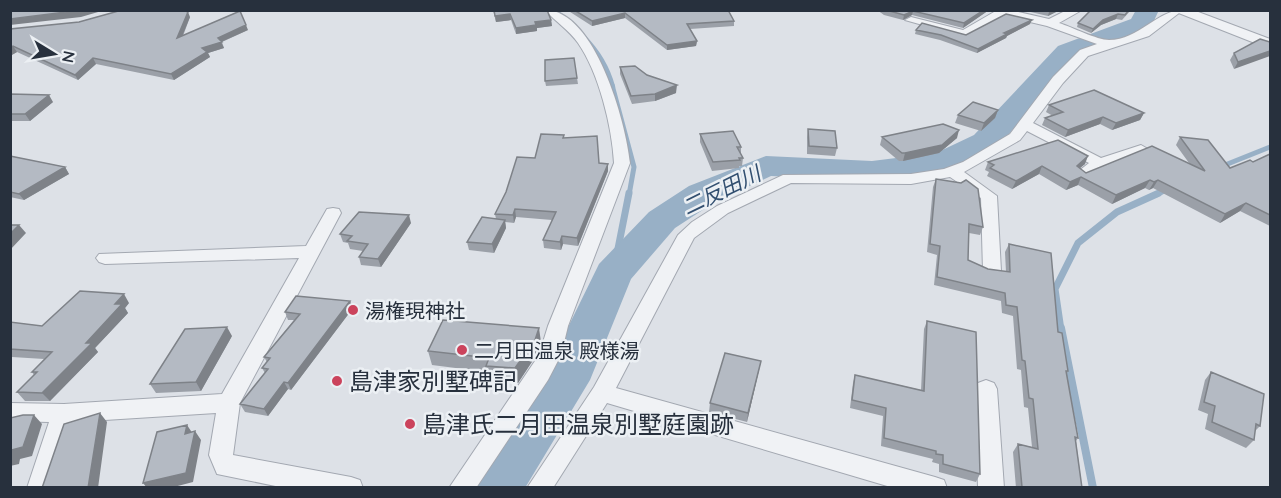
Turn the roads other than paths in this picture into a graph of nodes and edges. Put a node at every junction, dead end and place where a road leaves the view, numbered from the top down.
1 (550, 10) edge
2 (1077, 10) edge
3 (1000, 11) edge
4 (1178, 11) edge
5 (911, 20) edge
6 (1050, 23) junction
7 (1108, 44) junction
8 (1270, 44) edge
9 (1024, 125) junction
10 (1141, 149) edge
11 (1100, 163) junction
12 (952, 171) junction
13 (1083, 174) edge
14 (333, 213) dead end
15 (311, 252) junction
16 (105, 258) dead end
17 (992, 272) edge
18 (986, 389) dead end
19 (602, 393) junction
20 (229, 403) junction
21 (10, 412) edge
22 (64, 413) junction
23 (39, 488) edge
24 (351, 488) edge
25 (461, 488) edge
26 (539, 488) edge
27 (935, 488) edge
28 (991, 488) edge

1 - 25 street
2 - 6 street
3 - 5 street
3 - 6 street
4 - 7 street
4 - 8 street
6 - 7 street
7 - 9 street
9 - 11 street
9 - 12 street
10 - 11 street
11 - 13 street
12 - 17 street
12 - 19 street
14 - 15 street
15 - 16 street
15 - 20 street
18 - 28 street
19 - 26 street
19 - 27 street
20 - 22 street
20 - 24 street
21 - 22 street
22 - 23 street

